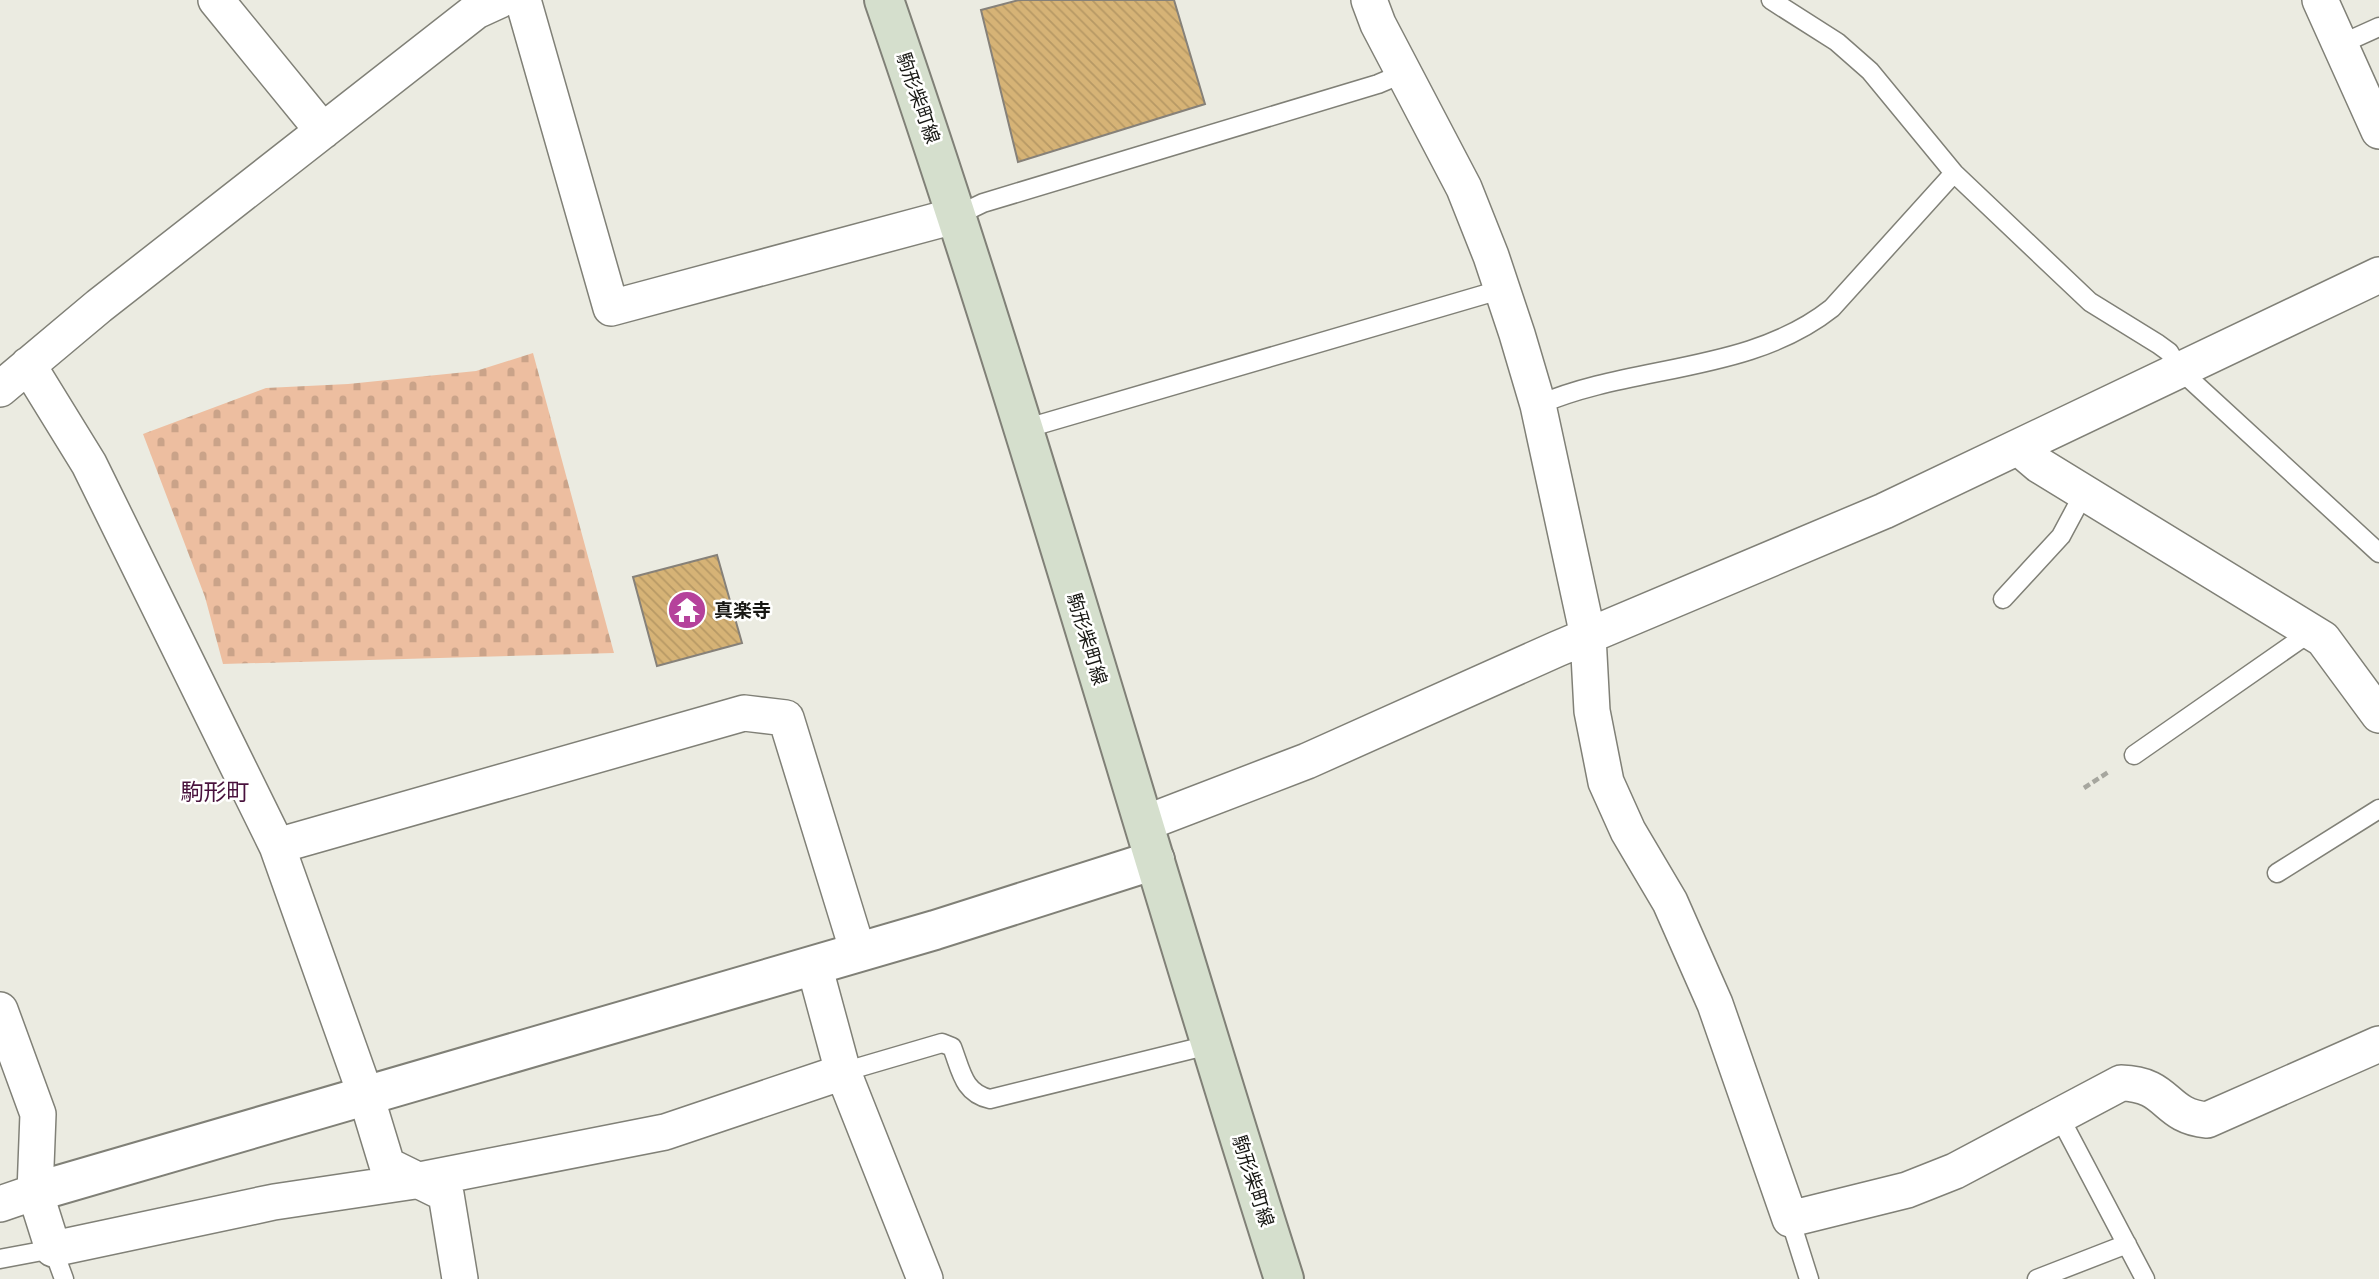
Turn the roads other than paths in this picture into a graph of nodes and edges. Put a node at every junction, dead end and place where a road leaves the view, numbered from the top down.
1 (216, 0) edge
2 (500, 0) edge
3 (523, 0) edge
4 (884, 0) edge
5 (1369, 0) edge
6 (1771, 0) edge
7 (2320, 0) edge
8 (2379, 27) edge
9 (2339, 45) junction
10 (1404, 73) junction
11 (323, 131) junction
12 (2379, 131) edge
13 (1954, 173) junction
14 (958, 215) junction
15 (2379, 275) edge
16 (1503, 289) junction
17 (28, 365) junction
18 (2180, 370) junction
19 (0, 389) edge
20 (1538, 405) junction
21 (1024, 429) junction
22 (2020, 448) junction
23 (2084, 493) junction
24 (2379, 553) edge
25 (2003, 599) dead end
26 (2312, 631) junction
27 (1587, 636) junction
28 (2379, 715) edge
29 (2134, 754) dead end
30 (2379, 809) edge
31 (1143, 824) junction
32 (277, 846) junction
33 (1154, 860) junction
34 (2277, 873) dead end
35 (858, 952) junction
36 (814, 965) junction
37 (0, 1010) edge
38 (2379, 1044) edge
39 (1209, 1045) junction
40 (843, 1072) junction
41 (366, 1096) junction
42 (2058, 1114) junction
43 (415, 1181) junction
44 (17, 1198) edge
45 (1790, 1219) junction
46 (2127, 1244) junction
47 (0, 1259) edge
48 (59, 1264) edge
49 (460, 1279) edge
50 (925, 1279) edge
51 (1284, 1279) edge
52 (1809, 1279) edge
53 (2037, 1279) edge
54 (2145, 1279) edge

1 - 11 street
2 - 11 street
3 - 14 street
4 - 14 main road, 駒形柴町線
5 - 10 street
6 - 13 lane
7 - 9 street
8 - 9 lane
9 - 12 street
10 - 14 lane
10 - 16 street
11 - 17 street
13 - 18 lane
13 - 20 lane
14 - 21 main road, 駒形柴町線
15 - 18 street
16 - 20 street
16 - 21 lane
17 - 19 street
17 - 32 street
18 - 22 street
18 - 24 lane
20 - 27 street
21 - 31 main road, 駒形柴町線
22 - 23 street
22 - 27 street
23 - 25 lane
23 - 26 street
26 - 28 street
26 - 29 lane
27 - 31 street
27 - 45 street
30 - 34 lane
31 - 33 main road, 駒形柴町線
32 - 35 street
32 - 41 street
33 - 35 street
33 - 39 main road, 駒形柴町線
35 - 36 street
36 - 40 street
36 - 41 street
37 - 44 street
38 - 42 street
39 - 40 lane
39 - 51 main road, 駒形柴町線
40 - 43 street
40 - 50 street
41 - 43 street
41 - 44 street
42 - 45 street
42 - 46 lane
43 - 48 street
43 - 49 street
44 - 48 street
45 - 52 lane
46 - 53 lane
46 - 54 lane
47 - 48 lane

